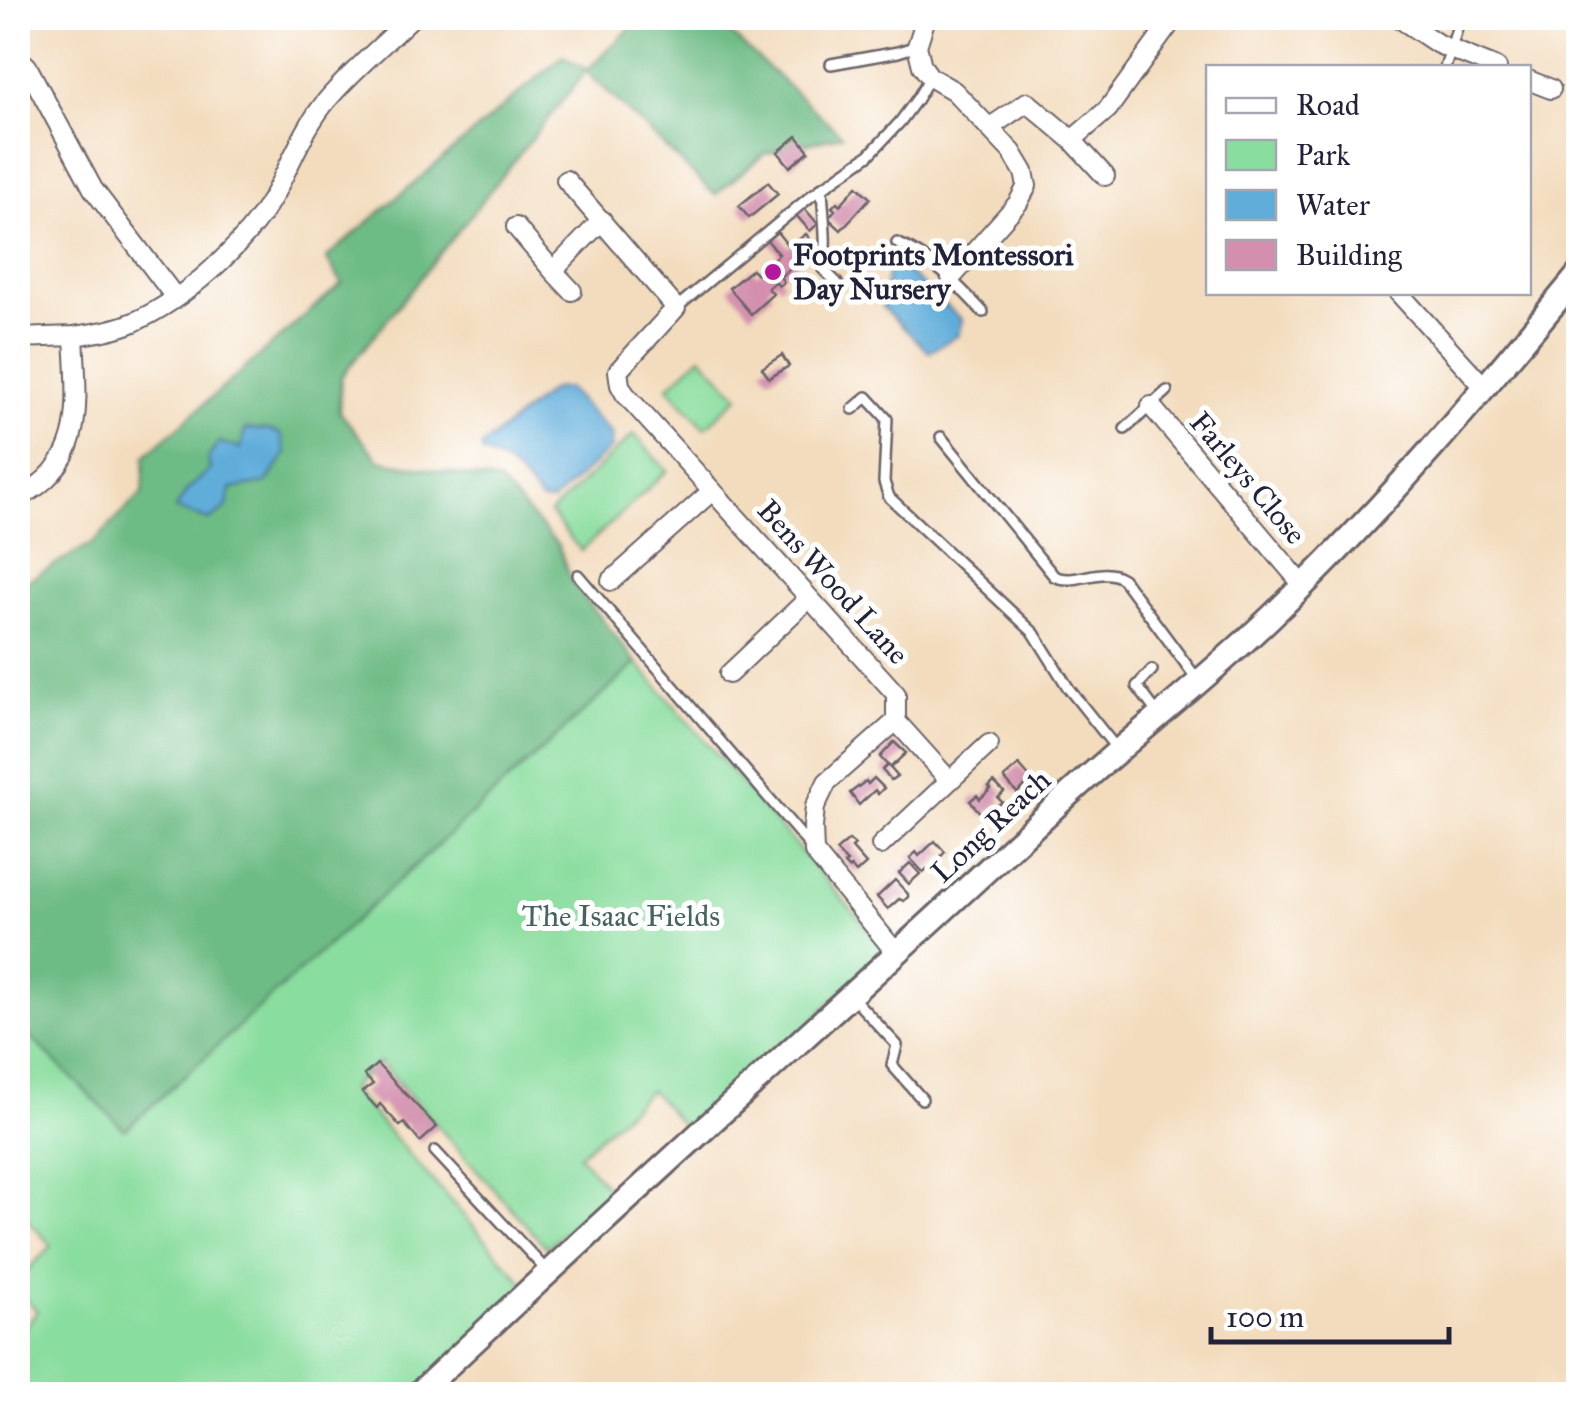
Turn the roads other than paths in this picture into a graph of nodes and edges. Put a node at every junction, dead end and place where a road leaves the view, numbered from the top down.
1 (411, 18) edge
2 (926, 18) edge
3 (1174, 18) edge
4 (1399, 18) edge
5 (1459, 22) dead end
6 (917, 46) junction
7 (18, 58) edge
8 (1448, 58) edge
9 (830, 64) dead end
10 (1483, 65) edge
11 (930, 77) junction
12 (1531, 81) edge
13 (1551, 88) dead end
14 (989, 128) junction
15 (1072, 140) junction
16 (1105, 176) dead end
17 (566, 180) dead end
18 (822, 187) junction
19 (602, 220) junction
20 (516, 228) dead end
21 (897, 243) dead end
22 (554, 271) junction
23 (1578, 275) edge
24 (951, 278) junction
25 (837, 283) dead end
26 (572, 291) dead end
27 (1401, 295) edge
28 (175, 297) junction
29 (676, 308) junction
30 (983, 312) dead end
31 (74, 336) junction
32 (18, 338) edge
33 (1485, 388) junction
34 (1168, 391) dead end
35 (1151, 406) junction
36 (854, 409) dead end
37 (1125, 429) dead end
38 (941, 436) dead end
39 (712, 492) junction
40 (18, 498) edge
41 (578, 574) dead end
42 (611, 581) dead end
43 (1303, 586) junction
44 (809, 598) junction
45 (1152, 670) dead end
46 (729, 674) dead end
47 (1198, 681) junction
48 (1160, 715) junction
49 (896, 721) junction
50 (989, 744) dead end
51 (1118, 750) junction
52 (949, 780) junction
53 (880, 845) dead end
54 (814, 852) junction
55 (897, 954) junction
56 (852, 996) junction
57 (922, 1099) dead end
58 (435, 1151) dead end
59 (547, 1271) junction
60 (418, 1394) edge

1 - 28 street
2 - 6 street
3 - 15 street
4 - 8 street
5 - 8 lane
6 - 9 lane
6 - 11 street
7 - 28 street
8 - 10 street
11 - 14 street
11 - 18 lane
12 - 13 street
14 - 15 street
14 - 24 street
15 - 16 street
17 - 19 street
18 - 25 lane
18 - 29 lane
19 - 22 street
19 - 29 street
20 - 22 street
21 - 24 lane
22 - 26 street
23 - 33 street, Long Reach
24 - 30 lane
27 - 33 street
28 - 31 street
29 - 39 street, Bens Wood Lane
31 - 32 street
31 - 40 street
33 - 43 street, Long Reach
34 - 35 lane
35 - 37 lane
35 - 43 street, Farleys Close
36 - 51 lane
38 - 47 lane
39 - 42 street
39 - 44 street, Bens Wood Lane
41 - 54 lane
43 - 47 street, Long Reach
44 - 46 street
44 - 49 street, Bens Wood Lane
45 - 48 lane
47 - 48 street, Long Reach
48 - 51 street, Long Reach
49 - 52 street
49 - 54 street
50 - 52 street
51 - 55 street, Long Reach
52 - 53 street
54 - 55 street
55 - 56 street, Long Reach
56 - 57 lane
56 - 59 street, Long Reach
58 - 59 lane
59 - 60 street, Long Reach

